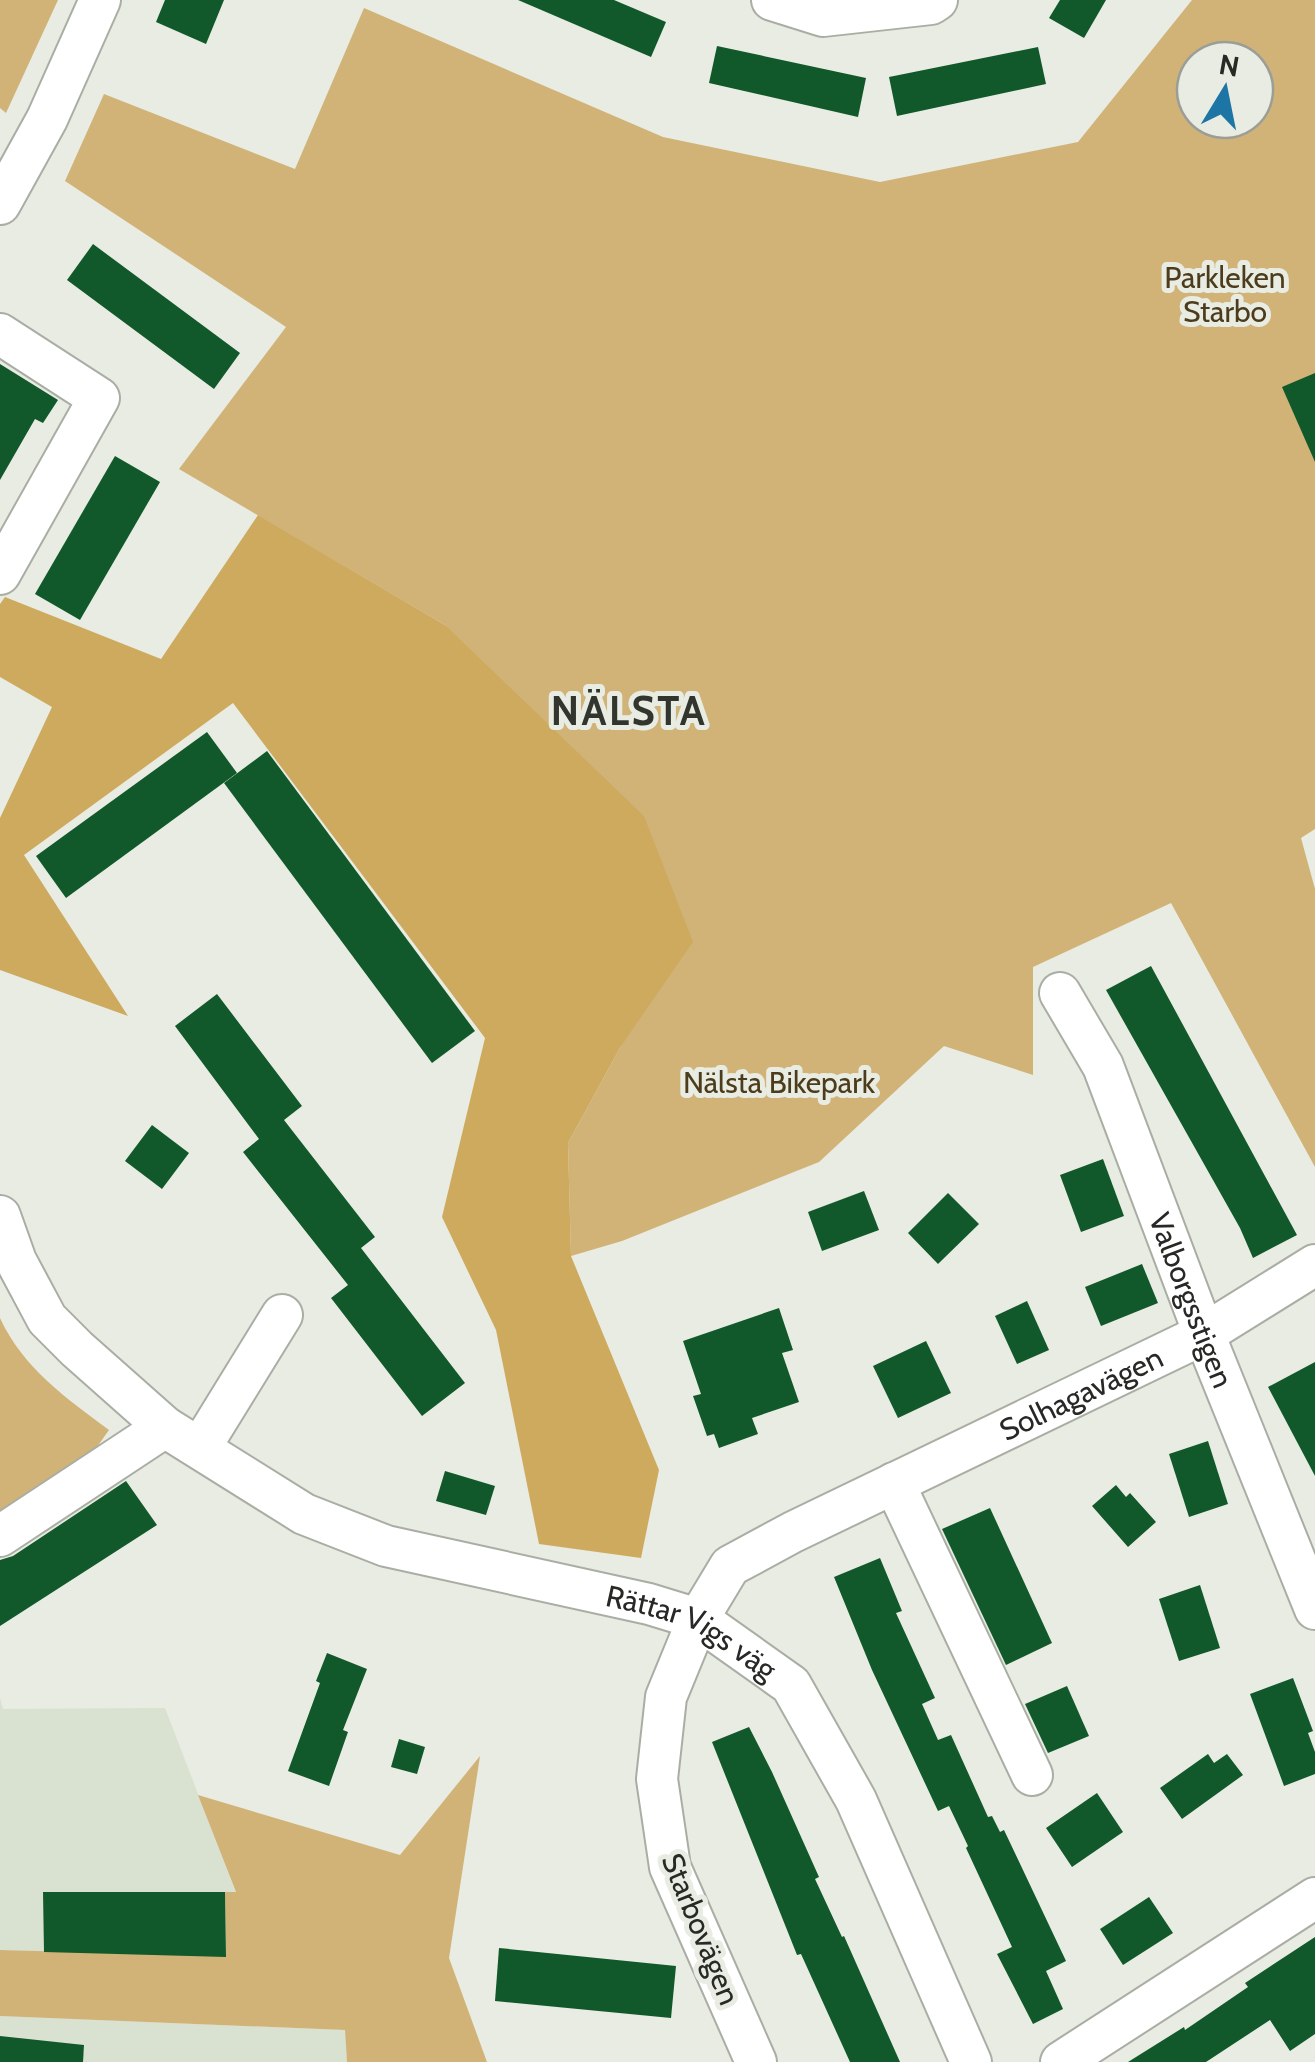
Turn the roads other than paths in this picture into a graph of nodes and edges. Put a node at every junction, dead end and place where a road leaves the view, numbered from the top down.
1 (100, 0) edge
2 (772, 0) edge
3 (937, 0) edge
4 (0, 204) edge
5 (0, 334) edge
6 (0, 574) edge
7 (1060, 994) dead end
8 (0, 1216) edge
9 (1315, 1265) edge
10 (8, 1266) edge
11 (282, 1315) dead end
12 (1204, 1334) junction
13 (165, 1427) junction
14 (200, 1448) junction
15 (894, 1483) junction
16 (0, 1536) edge
17 (1315, 1609) edge
18 (698, 1620) junction
19 (1032, 1775) dead end
20 (1315, 1898) edge
21 (756, 2062) edge
22 (971, 2062) edge
23 (1061, 2062) edge

1 - 4 street
2 - 3 street
5 - 6 street
7 - 12 street, Valborgsstigen
8 - 10 street, Rättar Vigs väg
9 - 12 street, Solhagavägen
10 - 13 street, Rättar Vigs väg
11 - 14 street
12 - 15 street, Solhagavägen
12 - 17 street, Valborgsstigen
13 - 14 street, Rättar Vigs väg
13 - 16 street
14 - 18 street, Rättar Vigs väg
15 - 18 street, Solhagavägen
15 - 19 street
18 - 21 street, Starbovägen
18 - 22 street, Rättar Vigs väg
20 - 23 street

